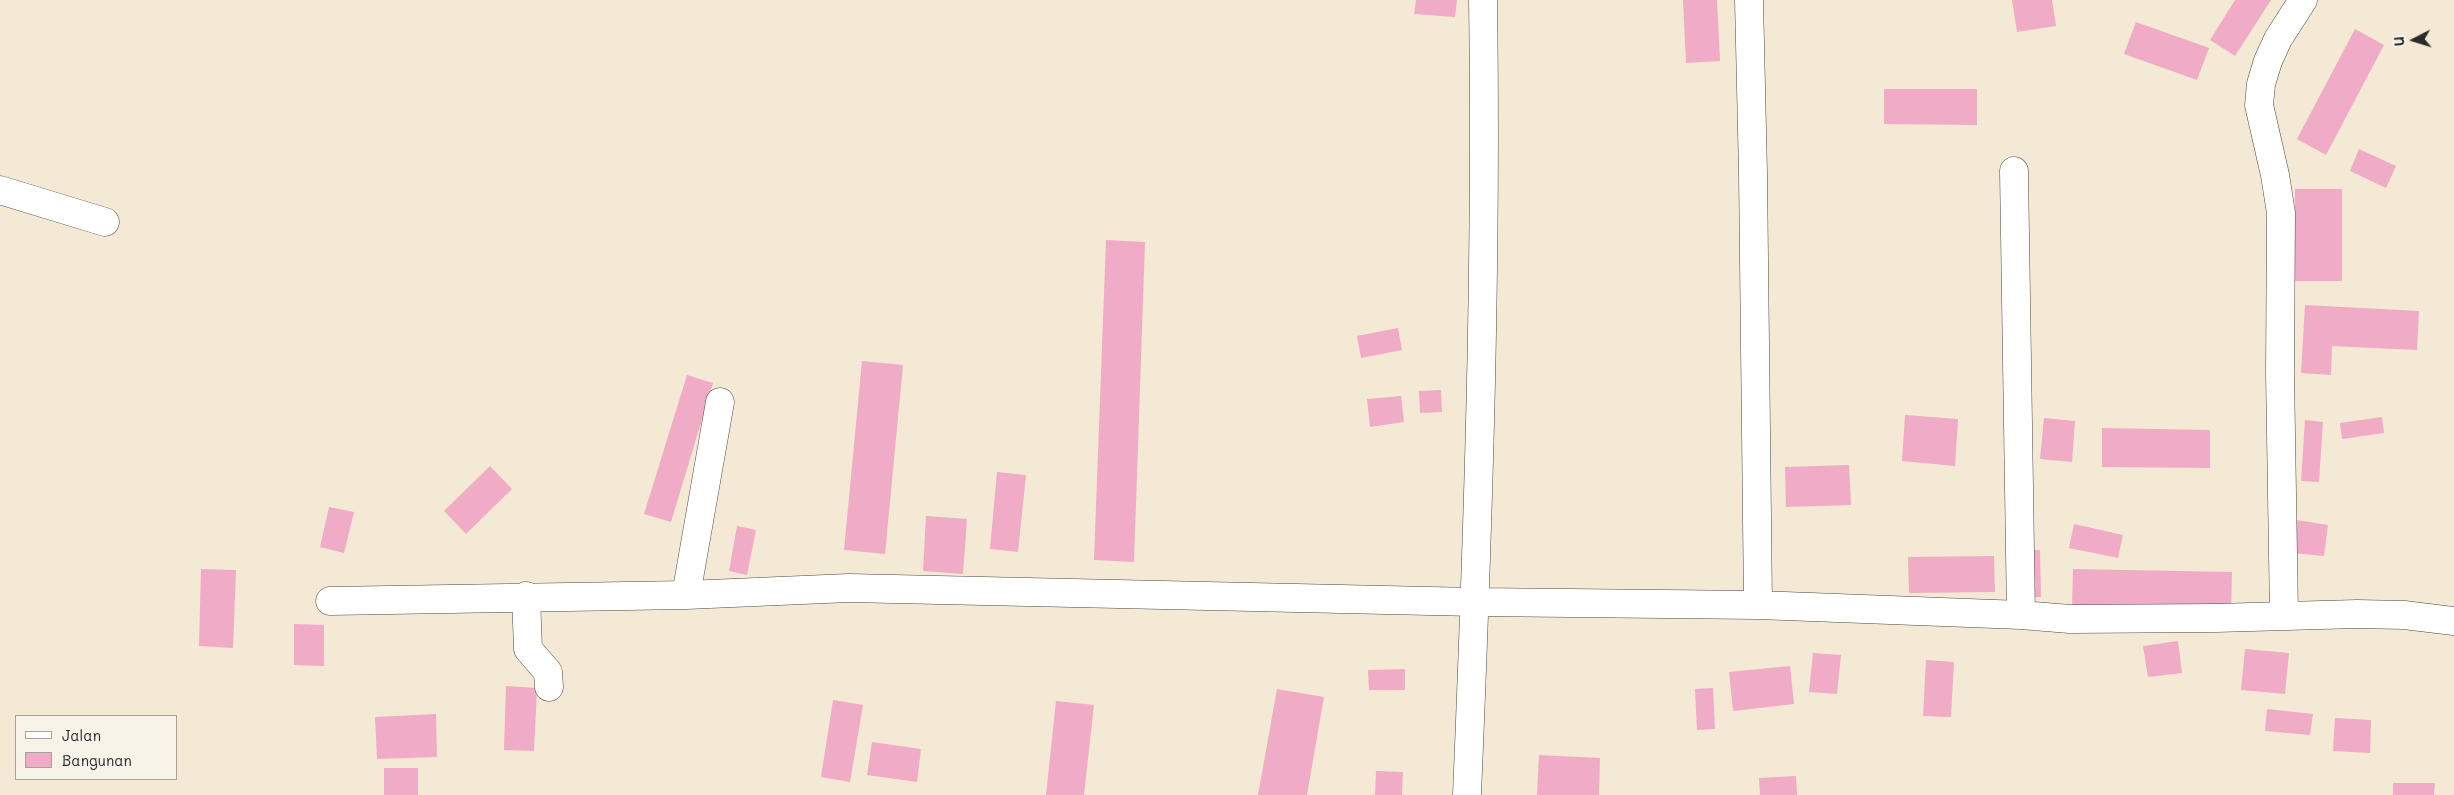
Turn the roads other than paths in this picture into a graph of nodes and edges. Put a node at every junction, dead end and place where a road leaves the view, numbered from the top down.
1 (1483, 0) edge
2 (1749, 0) edge
3 (2303, 0) edge
4 (2014, 171) dead end
5 (0, 190) edge
6 (106, 222) dead end
7 (720, 402) dead end
8 (686, 595) junction
9 (526, 596) junction
10 (330, 601) dead end
11 (1475, 602) junction
12 (1758, 605) junction
13 (2021, 615) junction
14 (2284, 616) junction
15 (2454, 621) edge
16 (549, 687) dead end
17 (1467, 795) edge

1 - 11 street
2 - 12 street
3 - 14 street
4 - 13 street
5 - 6 street
7 - 8 street
8 - 9 street
8 - 11 street
9 - 10 street
9 - 16 street
11 - 12 street
11 - 17 street
12 - 13 street
13 - 14 street
14 - 15 street

